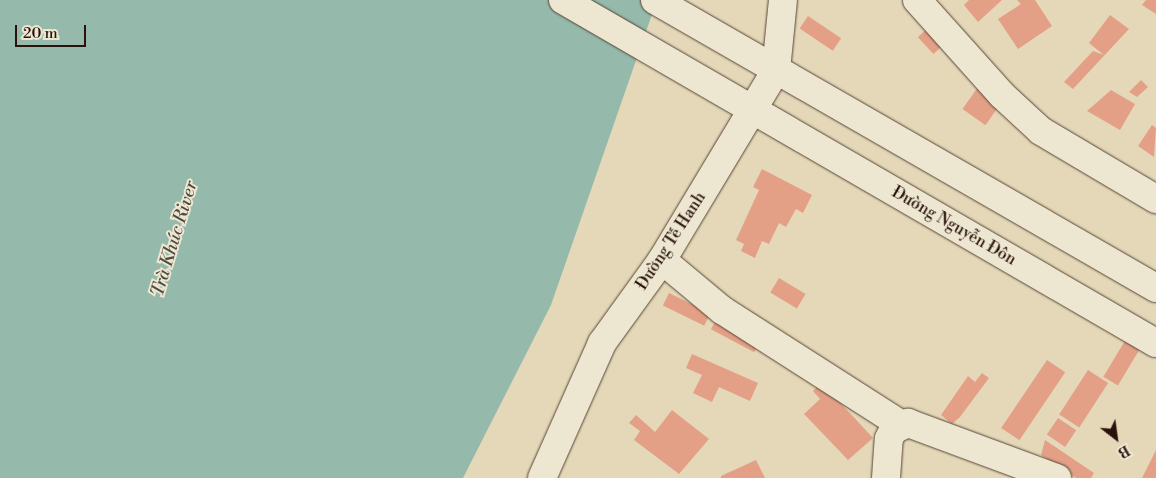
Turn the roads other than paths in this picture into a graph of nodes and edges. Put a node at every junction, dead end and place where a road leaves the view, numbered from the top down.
1 (563, 0) edge
2 (655, 0) edge
3 (783, 0) edge
4 (917, 0) edge
5 (776, 70) junction
6 (752, 109) junction
7 (1156, 199) edge
8 (662, 260) junction
9 (1156, 288) edge
10 (1156, 343) edge
11 (900, 424) junction
12 (542, 478) edge
13 (886, 478) edge
14 (1057, 478) edge

1 - 6 street, Đường Nguyễn Đôn
2 - 5 street
3 - 5 street, Đường Tế Hanh
4 - 7 street
5 - 6 street, Đường Tế Hanh
5 - 9 street
6 - 8 street, Đường Tế Hanh
6 - 10 street, Đường Nguyễn Đôn
8 - 11 street
8 - 12 street, Đường Tế Hanh
11 - 13 street
11 - 14 street

